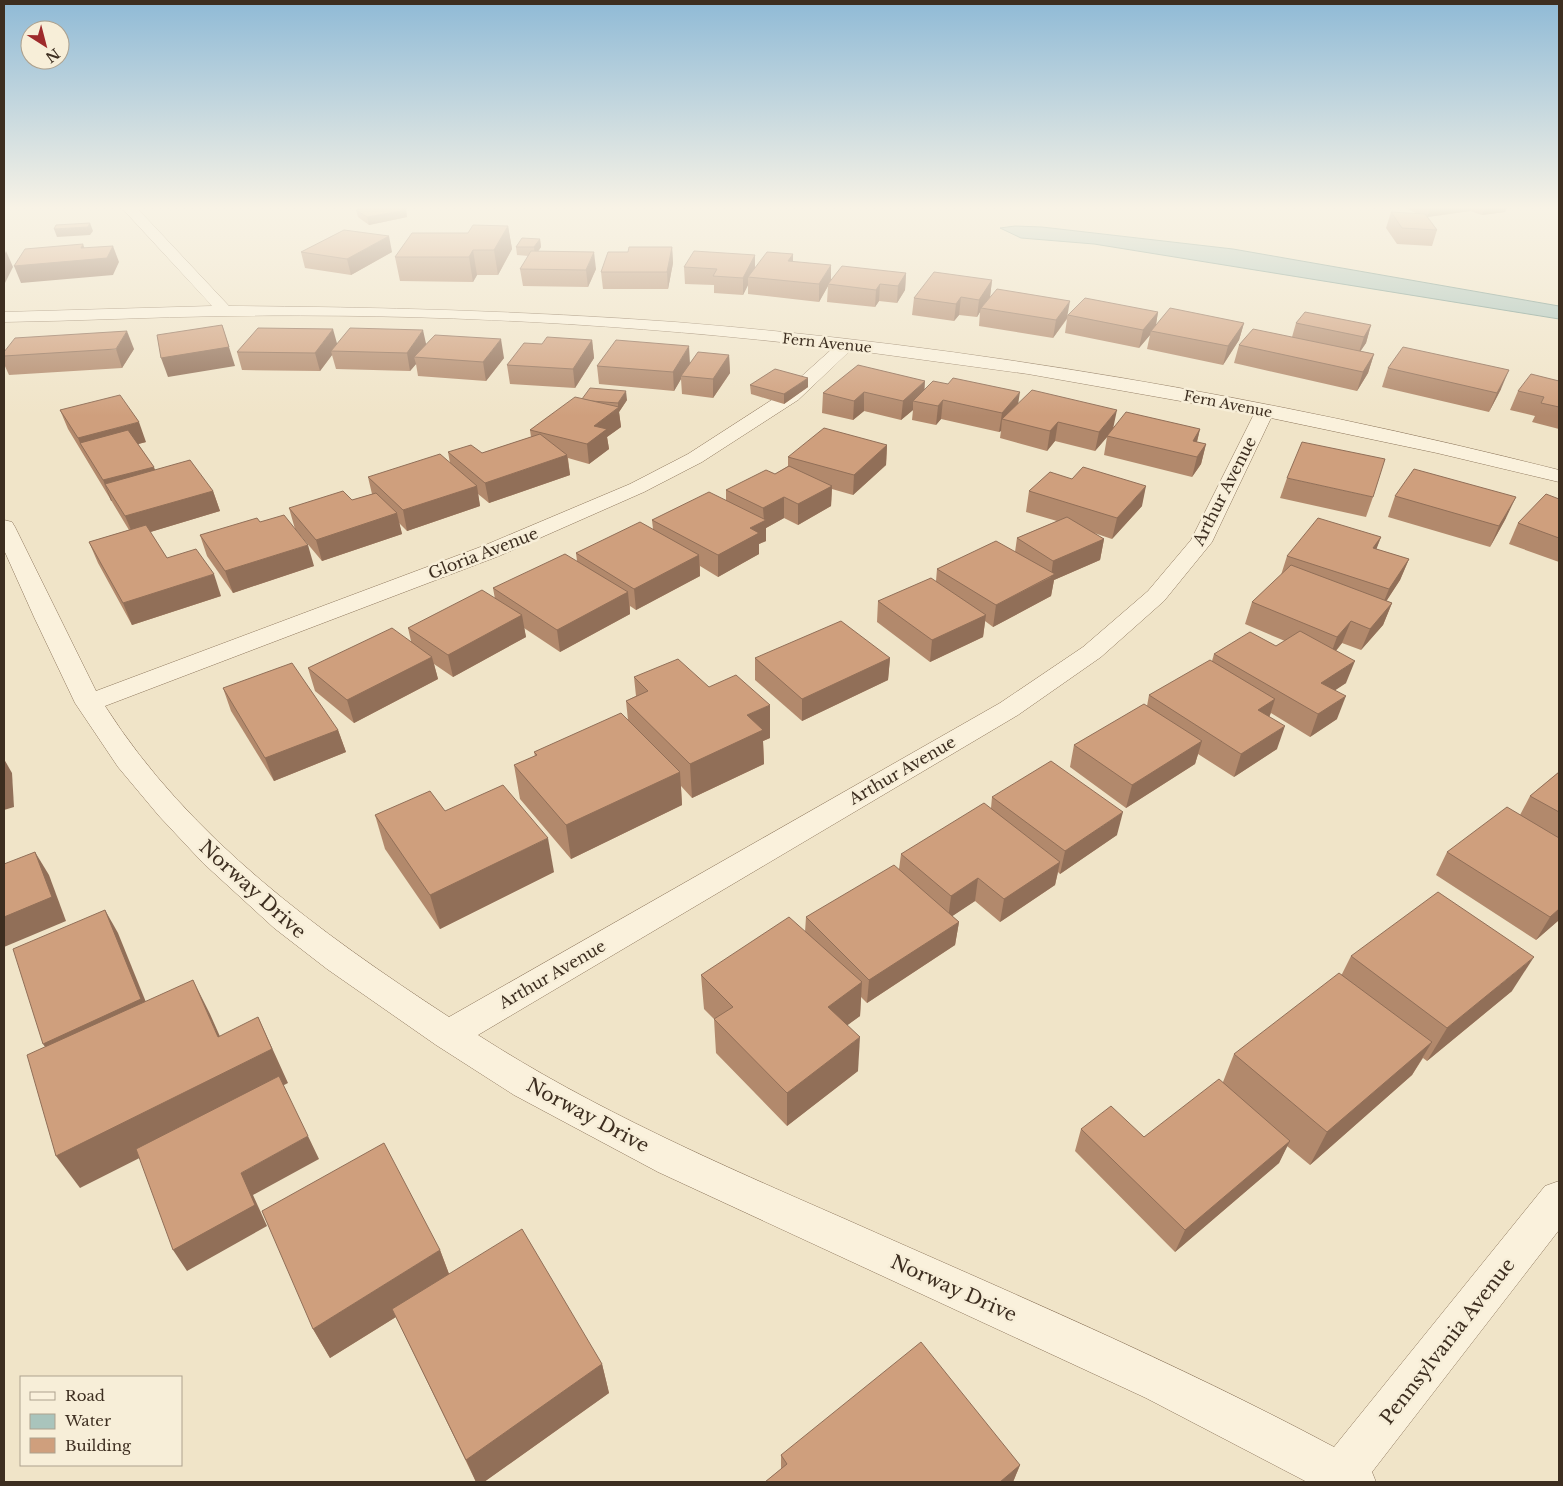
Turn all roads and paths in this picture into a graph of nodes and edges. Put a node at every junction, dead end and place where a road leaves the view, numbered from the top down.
1 (194, 277) edge
2 (225, 311) junction
3 (4, 317) edge
4 (846, 345) junction
5 (1265, 411) junction
6 (1559, 476) edge
7 (4, 527) edge
8 (88, 703) junction
9 (448, 1035) junction
10 (1559, 1199) edge
11 (1343, 1480) edge

1 - 2 street
2 - 3 street, Fern Avenue
2 - 4 street, Fern Avenue
4 - 5 street, Fern Avenue
4 - 8 street, Gloria Avenue
5 - 6 street, Fern Avenue
5 - 9 street, Arthur Avenue
7 - 8 street, Norway Drive
8 - 9 street, Norway Drive
9 - 11 street, Norway Drive
10 - 11 street, Pennsylvania Avenue

